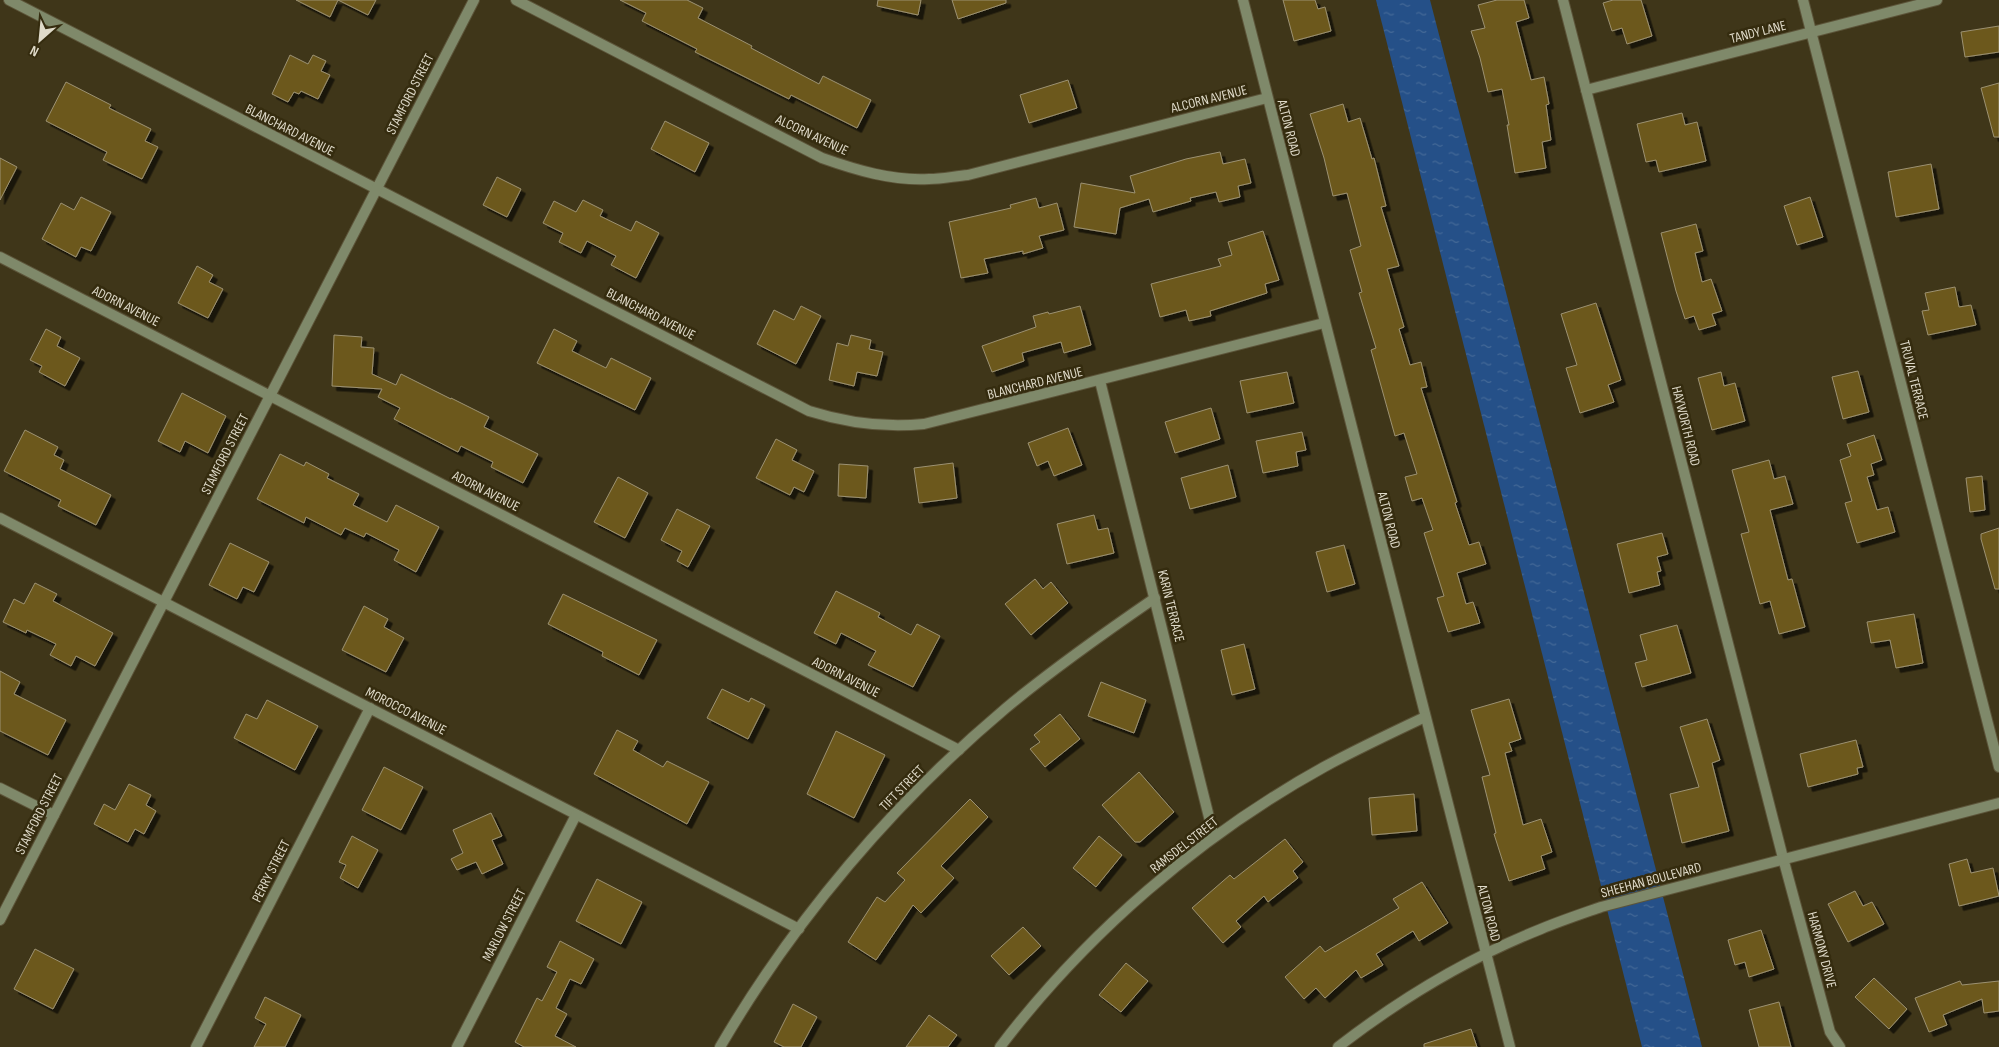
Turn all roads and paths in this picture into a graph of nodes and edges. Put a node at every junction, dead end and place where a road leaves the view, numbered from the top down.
1 (9, 0) edge
2 (474, 0) edge
3 (516, 0) edge
4 (1243, 0) edge
5 (1563, 0) edge
6 (1803, 0) edge
7 (1937, 0) edge
8 (1811, 32) junction
9 (1586, 90) junction
10 (1267, 98) junction
11 (376, 189) junction
12 (0, 257) edge
13 (1324, 323) junction
14 (1100, 381) junction
15 (270, 396) junction
16 (0, 518) edge
17 (1155, 598) junction
18 (164, 602) junction
19 (370, 708) junction
20 (1425, 717) junction
21 (959, 750) junction
22 (1999, 767) edge
23 (0, 788) edge
24 (1999, 803) edge
25 (576, 815) junction
26 (54, 816) junction
27 (1214, 837) junction
28 (1783, 858) junction
29 (0, 920) edge
30 (799, 929) junction
31 (1486, 954) junction
32 (196, 1047) edge
33 (457, 1047) edge
34 (720, 1047) edge
35 (1000, 1047) edge
36 (1338, 1047) edge
37 (1510, 1047) edge
38 (1840, 1047) edge

1 - 11 street, BLANCHARD AVENUE
2 - 11 street, STAMFORD STREET
3 - 10 street, ALCORN AVENUE
4 - 10 street, ALTON ROAD
5 - 9 street, HAYWORTH ROAD
6 - 8 street, TRUVAL TERRACE
7 - 8 street, TANDY LANE
8 - 9 street, TANDY LANE
8 - 22 street, TRUVAL TERRACE
9 - 28 street, HAYWORTH ROAD
10 - 13 street, ALTON ROAD
11 - 14 street, BLANCHARD AVENUE
11 - 15 street, STAMFORD STREET
12 - 15 street, ADORN AVENUE
13 - 14 street, BLANCHARD AVENUE
13 - 20 street, ALTON ROAD
14 - 17 street, KARIN TERRACE
15 - 18 street, STAMFORD STREET
15 - 21 street, ADORN AVENUE
16 - 18 street, MOROCCO AVENUE
17 - 21 street, TIFT STREET
17 - 27 street, KARIN TERRACE
18 - 19 street, MOROCCO AVENUE
18 - 26 street, STAMFORD STREET
19 - 25 street, MOROCCO AVENUE
19 - 32 street, PERRY STREET
20 - 27 street, RAMSDEL STREET
20 - 31 street, ALTON ROAD
21 - 30 street, TIFT STREET
23 - 26 street
24 - 28 street, SHEEHAN BOULEVARD
25 - 30 street, MOROCCO AVENUE
25 - 33 street, MARLOW STREET
26 - 29 street, STAMFORD STREET
27 - 35 street, RAMSDEL STREET
28 - 31 street, SHEEHAN BOULEVARD
28 - 38 street, HARMONY DRIVE
30 - 34 street, TIFT STREET
31 - 36 street, SHEEHAN BOULEVARD
31 - 37 street, ALTON ROAD

